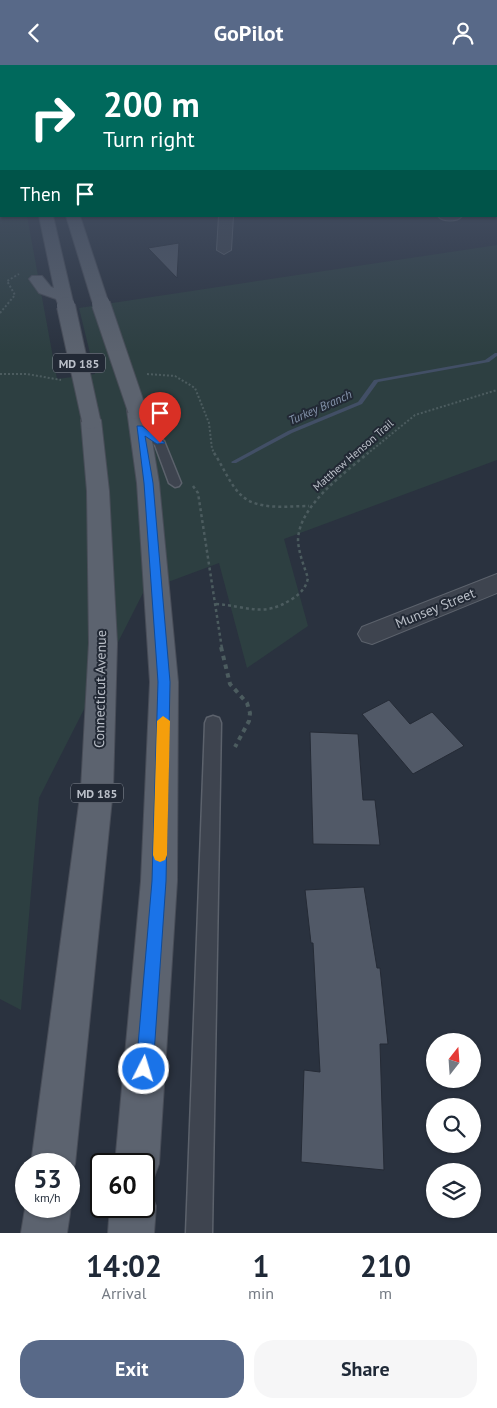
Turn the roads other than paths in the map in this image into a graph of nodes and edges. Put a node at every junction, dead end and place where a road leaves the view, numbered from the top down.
1 (52, 244) edge
2 (81, 245) edge
3 (224, 245) edge
4 (224, 250) dead end
5 (37, 279) road end
6 (65, 301) junction
7 (138, 419) junction
8 (176, 483) dead end
9 (497, 583) edge
10 (372, 634) dead end
11 (213, 723) dead end
12 (54, 1153) edge
13 (138, 1153) edge
14 (46, 1218) edge
15 (133, 1218) edge
16 (44, 1233) edge
17 (131, 1233) edge
18 (199, 1233) edge

1 - 6 main road, Connecticut Avenue / MD 185
2 - 7 main road, MD 185, bridge
3 - 4 street
5 - 6 main road
6 - 12 main road, Connecticut Avenue / MD 185, bridge
7 - 8 lane
7 - 13 main road, MD 185
9 - 10 street, Munsey Street
11 - 18 lane
14 - 16 main road
15 - 17 main road

